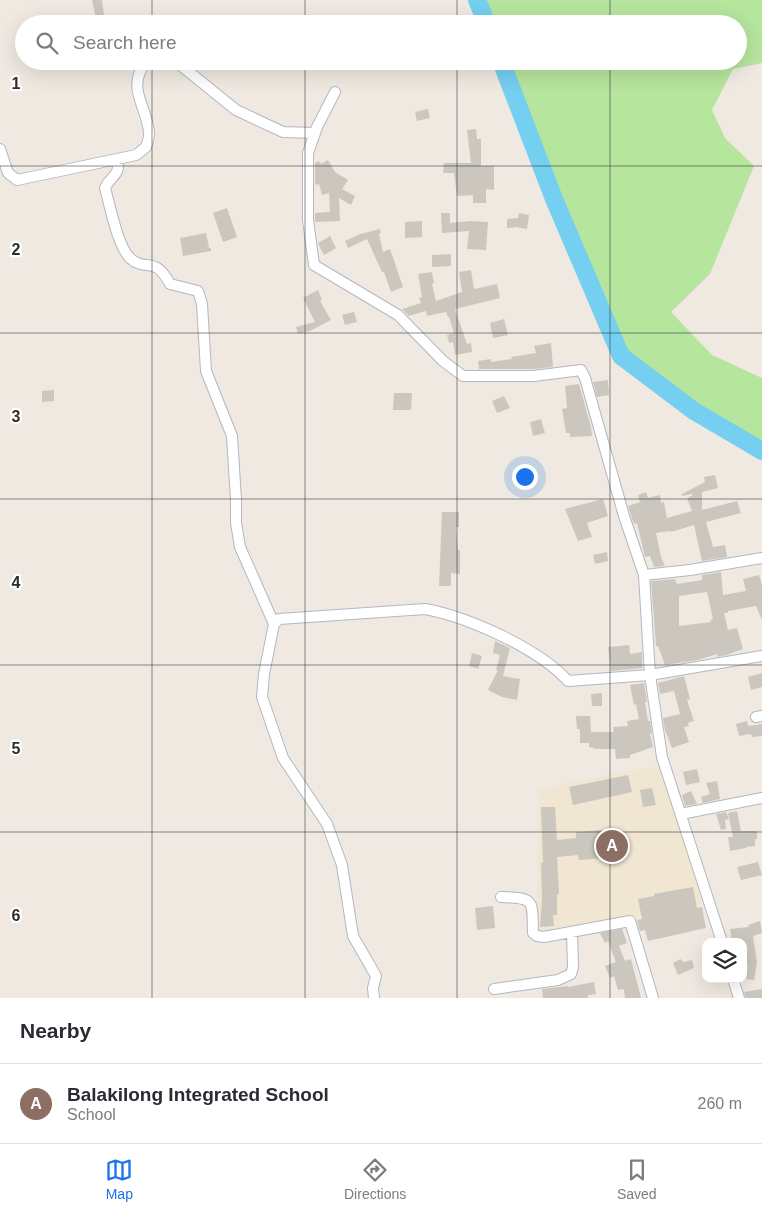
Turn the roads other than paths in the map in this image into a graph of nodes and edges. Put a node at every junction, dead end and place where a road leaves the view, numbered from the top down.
1 (140, 70) edge
2 (187, 70) edge
3 (335, 92) dead end
4 (315, 133) junction
5 (0, 149) edge
6 (117, 159) junction
7 (762, 558) edge
8 (644, 575) junction
9 (274, 624) junction
10 (762, 656) edge
11 (650, 675) junction
12 (762, 798) edge
13 (681, 814) junction
14 (501, 897) dead end
15 (572, 932) junction
16 (721, 938) edge
17 (734, 983) edge
18 (494, 988) dead end
19 (374, 998) edge
20 (653, 998) edge
21 (739, 998) edge

1 - 6 street
2 - 4 street
3 - 4 street
4 - 8 street
5 - 6 street
6 - 9 street
7 - 8 street
8 - 11 street
9 - 11 street
9 - 19 street
10 - 11 street
11 - 13 street
12 - 13 street
13 - 16 street
14 - 15 street
15 - 18 street
15 - 20 street
17 - 21 street

